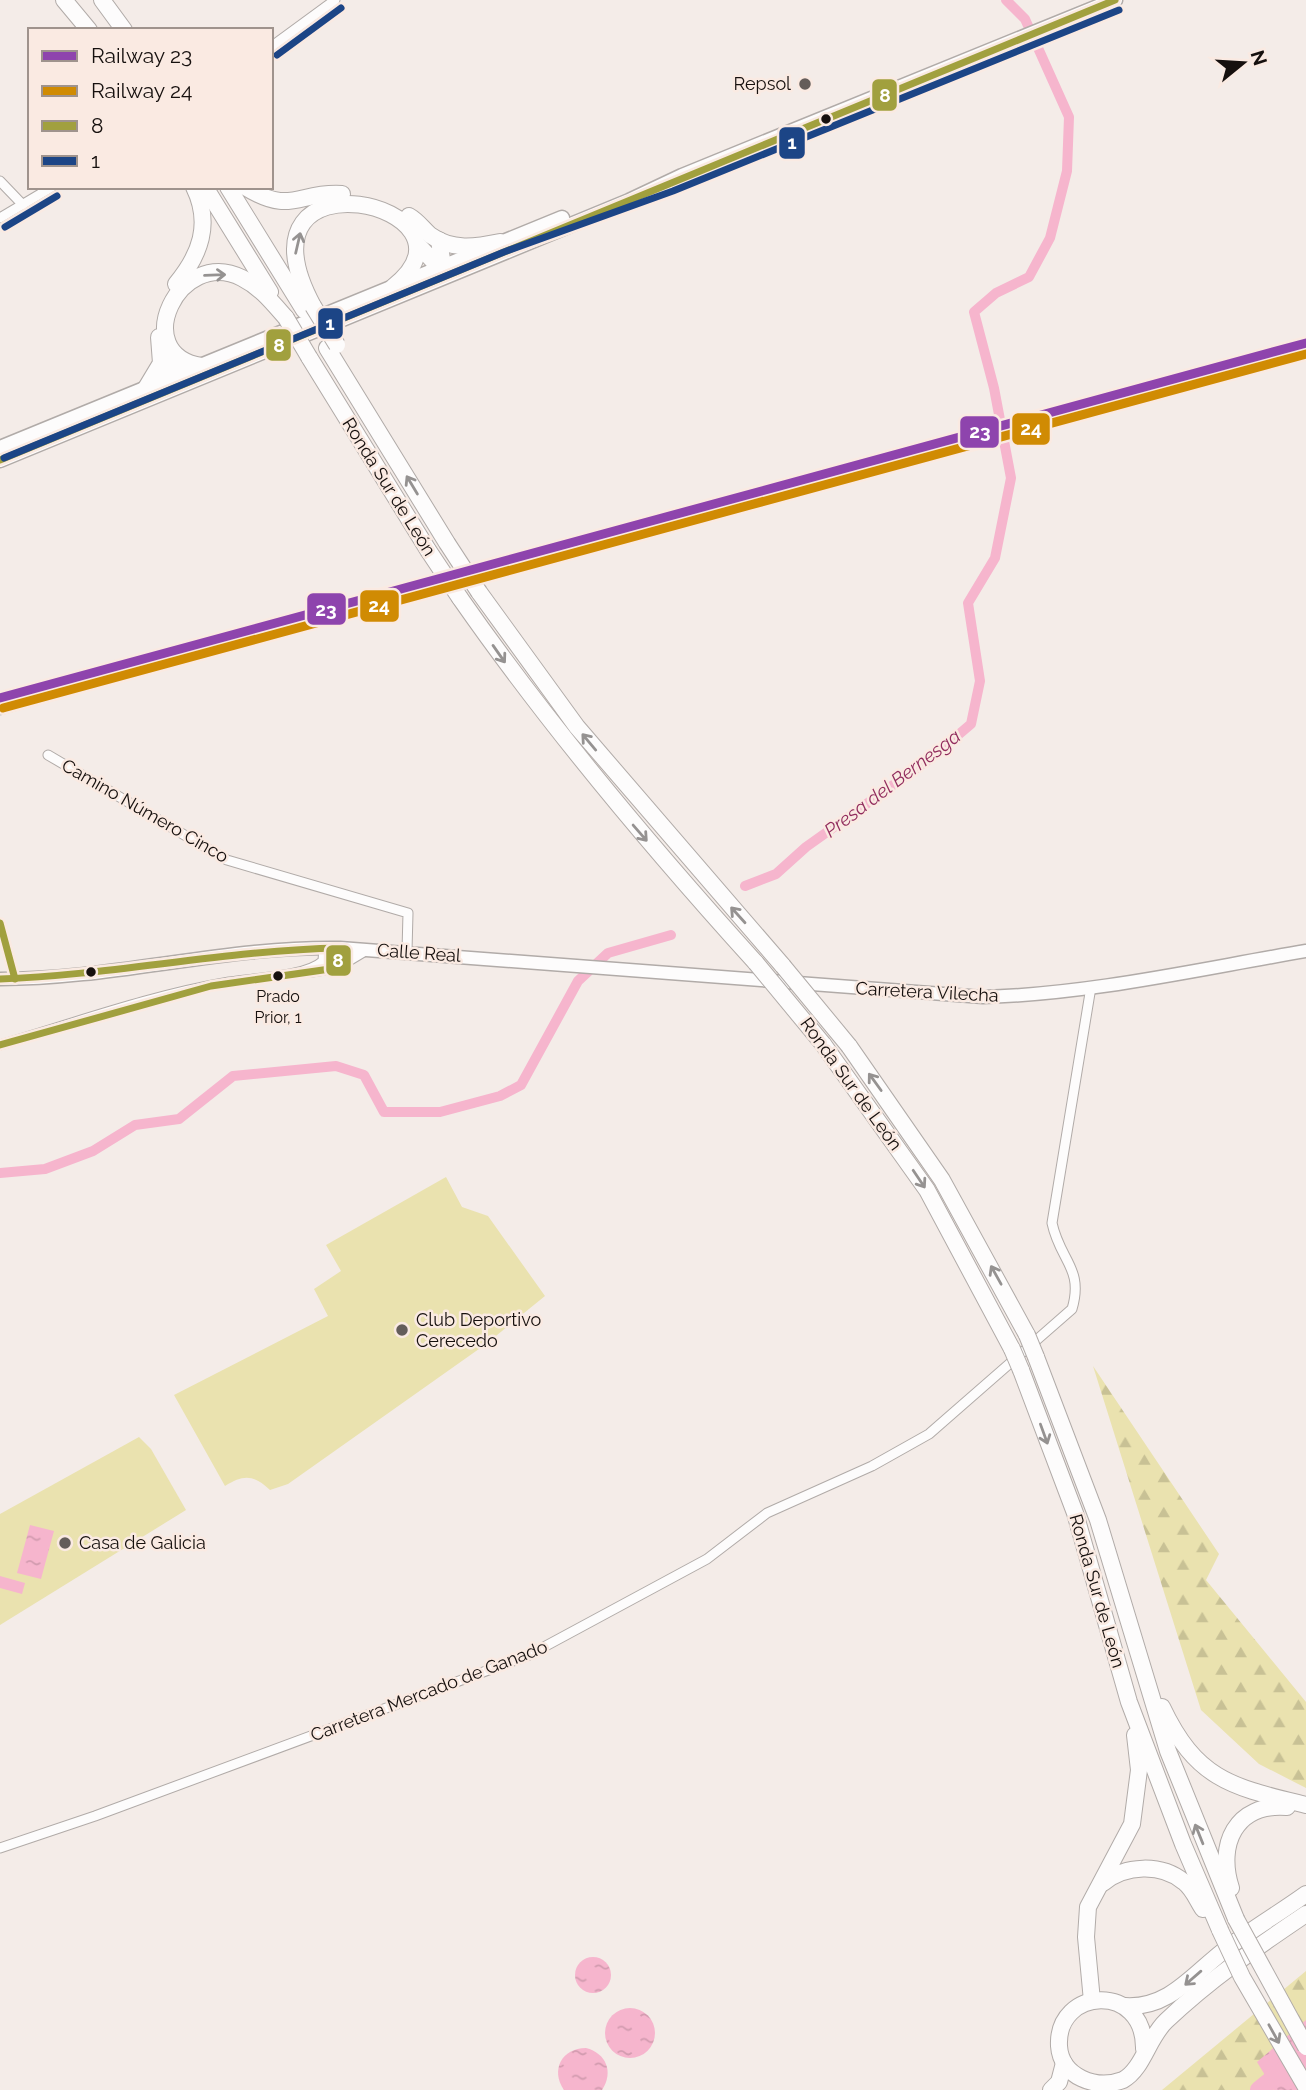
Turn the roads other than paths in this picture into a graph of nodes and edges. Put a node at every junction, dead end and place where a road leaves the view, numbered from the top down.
1 (64, 0) edge
2 (335, 0) edge
3 (1115, 0) edge
4 (107, 5) edge
5 (87, 28) edge
6 (123, 28) edge
7 (273, 46) edge
8 (0, 181) edge
9 (669, 181) junction
10 (49, 189) edge
11 (195, 189) edge
12 (206, 189) edge
13 (229, 189) edge
14 (248, 189) edge
15 (23, 205) junction
16 (0, 218) edge
17 (542, 237) junction
18 (439, 240) junction
19 (500, 242) junction
20 (419, 246) junction
21 (443, 266) junction
22 (393, 288) junction
23 (309, 308) junction
24 (354, 314) junction
25 (286, 318) junction
26 (310, 332) junction
27 (168, 360) junction
28 (201, 366) junction
29 (172, 377) junction
30 (146, 388) junction
31 (34, 446) junction
32 (0, 448) edge
33 (0, 460) edge
34 (48, 755) dead end
35 (324, 947) junction
36 (340, 948) junction
37 (368, 949) junction
38 (407, 951) junction
39 (1306, 951) edge
40 (546, 962) joint
41 (337, 968) junction
42 (300, 971) junction
43 (0, 979) edge
44 (1090, 987) junction
45 (0, 1045) edge
46 (1098, 1520) junction
47 (1129, 1702) junction
48 (1306, 1805) edge
49 (1306, 1811) edge
50 (0, 1848) edge
51 (1096, 1889) junction
52 (1306, 1894) edge
53 (1306, 1914) edge
54 (1239, 1917) junction
55 (1220, 1930) junction
56 (1091, 1970) junction
57 (1092, 2001) junction
58 (1117, 2003) junction
59 (1306, 2047) edge
60 (1144, 2049) junction
61 (1064, 2063) junction
62 (1306, 2087) edge
63 (1096, 2088) edge
64 (1051, 2090) edge

1 - 5 highway
2 - 7 street
3 - 9 main road
4 - 6 highway
8 - 15 street
9 - 17 main road
9 - 19 main road
10 - 15 street
11 - 27 highway
12 - 25 highway, Ronda Sur de León
13 - 23 highway, Ronda Sur de León
14 - 18 highway
15 - 16 street
17 - 21 main road
17 - 24 main road
18 - 19 highway
18 - 21 highway
19 - 21 main road
20 - 21 highway
20 - 22 highway
23 -> 20 highway
21 - 22 main road
21 - 24 main road
22 - 28 main road
46 -> 23 highway, Ronda Sur de León, bridge
24 - 26 main road
27 -> 25 highway
25 -> 47 highway, Ronda Sur de León, bridge
26 - 29 main road
26 - 31 main road
27 - 28 highway
27 - 29 highway
27 - 30 highway
28 - 29 main road
29 - 30 main road
29 - 31 main road
30 - 32 main road
31 - 33 main road
34 - 38 street, Camino Número Cinco
35 - 36 street, Calle Real
35 - 42 street
35 - 43 street, Calle Real
36 - 37 street, Calle Real
36 - 41 street
37 - 38 street, Calle Real
37 - 41 street
38 - 40 street, Calle Real
39 - 44 street, Carretera Vilecha
40 - 44 street, Carretera Vilecha
41 - 42 street
42 - 45 street
44 - 50 street, Carretera Mercado de Ganado
46 - 48 highway
54 -> 46 highway, Ronda Sur de León
47 - 51 highway
47 - 55 highway, Ronda Sur de León
49 - 54 highway
51 - 55 highway
51 - 56 highway
52 -> 58 highway
53 - 60 highway
54 - 59 highway, Ronda Sur de León, bridge
55 -> 62 highway, Ronda Sur de León, bridge
56 - 57 highway
56 - 58 highway
57 - 58 highway
57 - 61 highway
58 - 60 highway
60 - 63 highway
61 - 63 highway
61 - 64 highway

